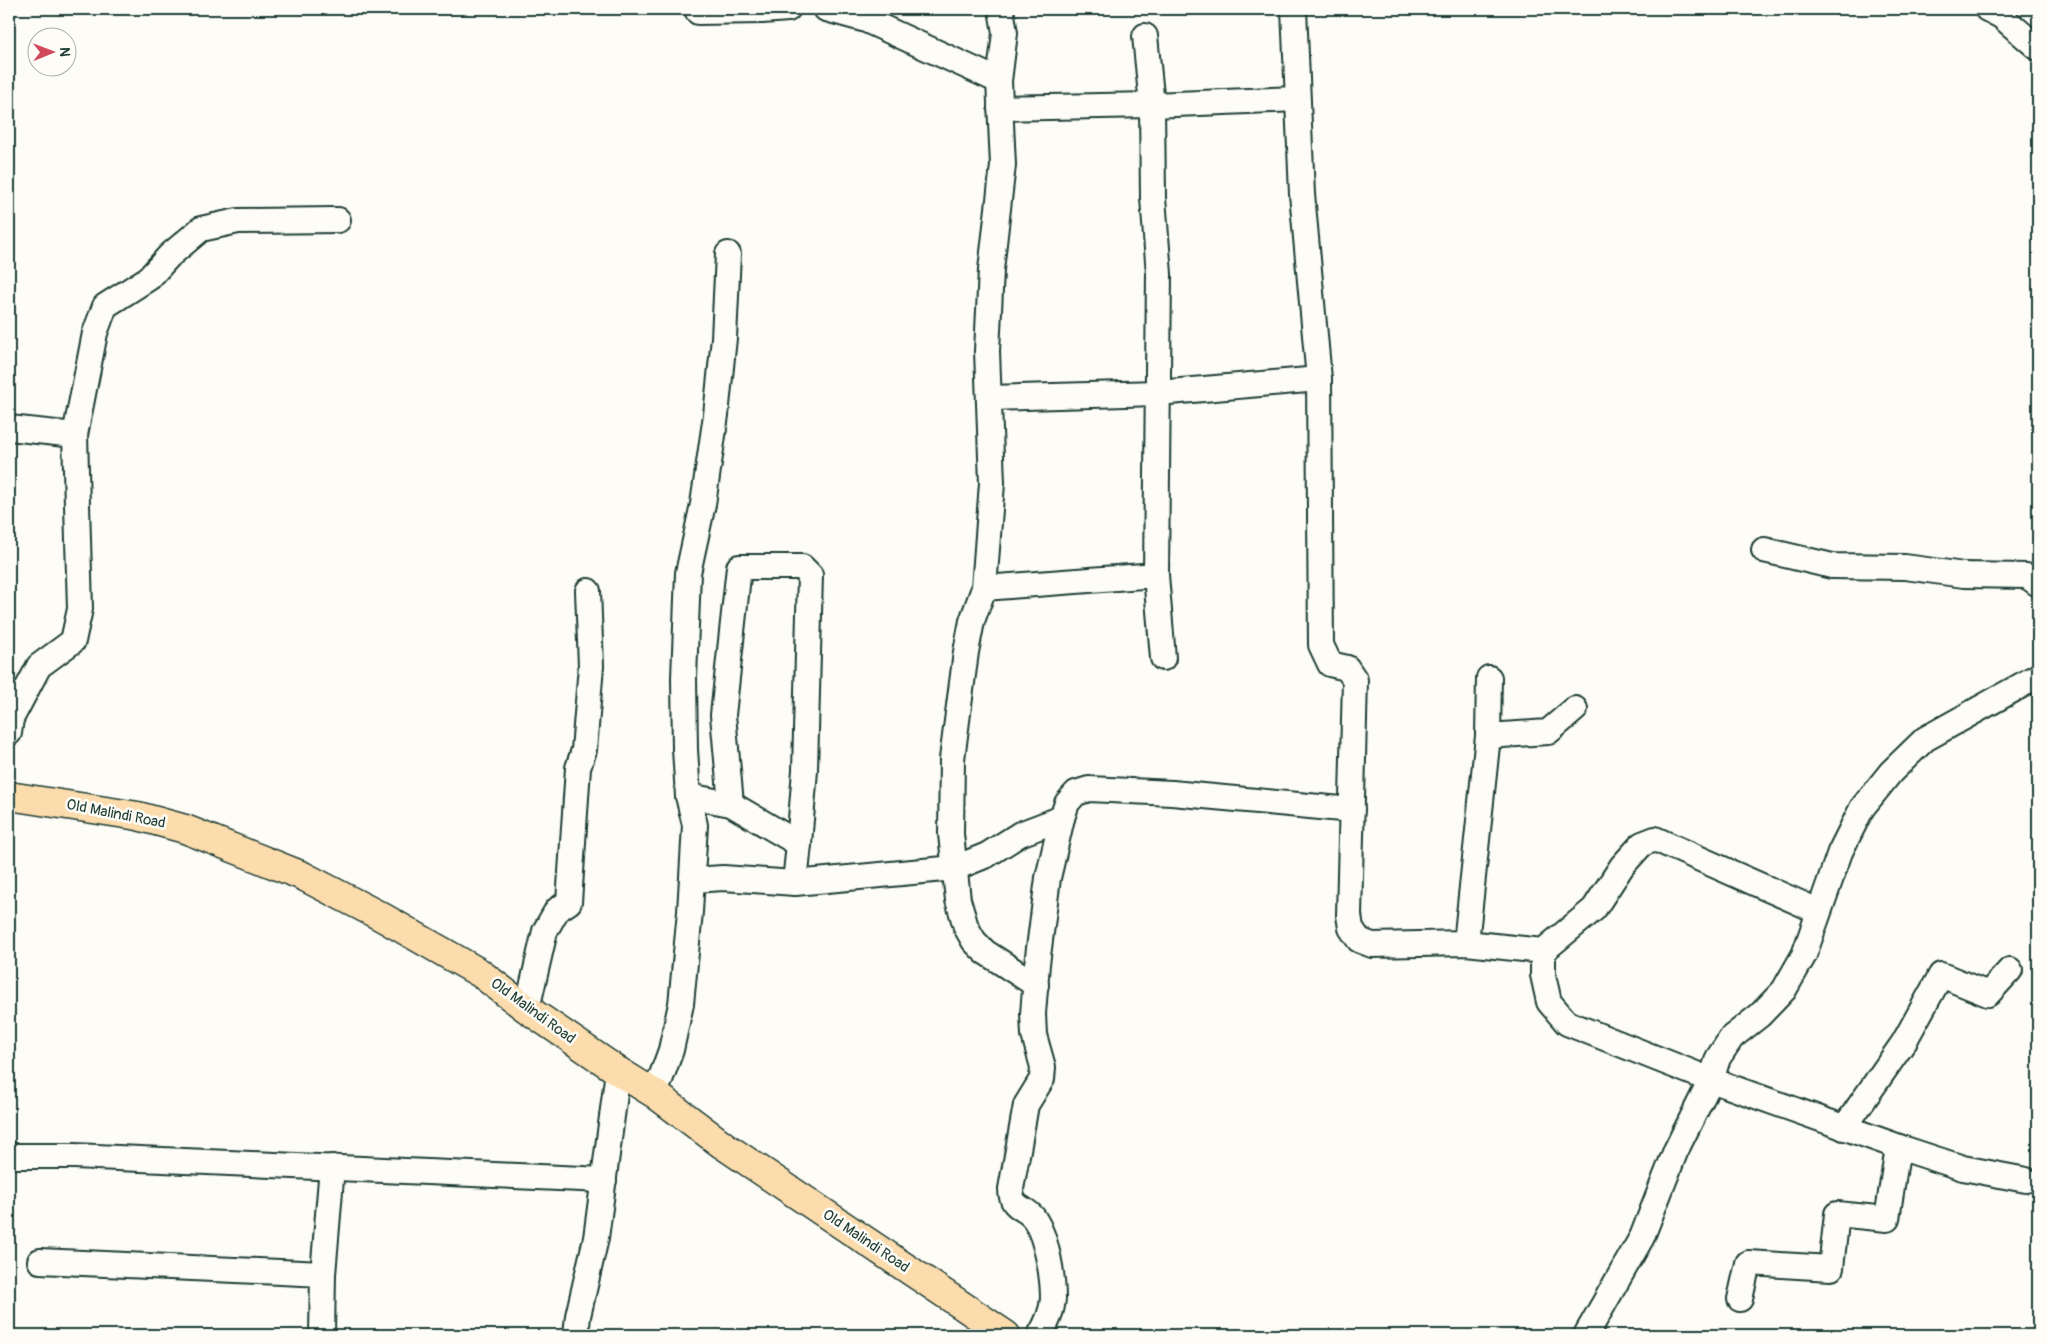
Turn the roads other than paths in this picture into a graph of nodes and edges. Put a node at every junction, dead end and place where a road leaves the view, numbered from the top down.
1 (788, 9) edge
2 (826, 9) edge
3 (1000, 9) edge
4 (1294, 9) edge
5 (1987, 9) edge
6 (698, 12) dead end
7 (1145, 36) dead end
8 (2038, 48) edge
9 (999, 81) junction
10 (1297, 99) junction
11 (1152, 105) junction
12 (1000, 108) junction
13 (338, 220) dead end
14 (728, 254) dead end
15 (1319, 379) junction
16 (1158, 393) junction
17 (989, 398) junction
18 (9, 428) edge
19 (75, 436) junction
20 (1764, 550) dead end
21 (1156, 575) junction
22 (2038, 584) edge
23 (984, 588) junction
24 (588, 590) dead end
25 (1163, 658) dead end
26 (2038, 676) edge
27 (1489, 678) dead end
28 (1575, 709) dead end
29 (10, 723) edge
30 (1488, 736) junction
31 (9, 796) edge
32 (688, 796) junction
33 (730, 804) junction
34 (1352, 810) junction
35 (1062, 818) junction
36 (799, 844) junction
37 (955, 868) junction
38 (692, 880) junction
39 (794, 883) junction
40 (1818, 911) junction
41 (1466, 943) junction
42 (1543, 951) junction
43 (2010, 970) dead end
44 (1036, 985) junction
45 (527, 1009) junction
46 (618, 1071) junction
47 (1711, 1080) junction
48 (655, 1094) junction
49 (1844, 1128) junction
50 (1898, 1147) junction
51 (9, 1156) edge
52 (332, 1167) junction
53 (604, 1180) junction
54 (2026, 1180) dead end
55 (40, 1262) dead end
56 (323, 1274) junction
57 (1740, 1299) dead end
58 (322, 1335) edge
59 (576, 1335) edge
60 (1006, 1335) edge
61 (1040, 1335) edge
62 (1586, 1335) edge

1 - 6 street
2 - 9 street
3 - 9 street
4 - 10 street
5 - 8 street
7 - 11 street
9 - 12 street
10 - 11 street
10 - 15 street
11 - 12 street
11 - 16 street
12 - 17 street
13 - 19 street
14 - 32 street
15 - 16 street
15 - 34 street
16 - 17 street
16 - 21 street
17 - 23 street
18 - 19 street
19 - 29 street
20 - 22 street
21 - 23 street
21 - 25 street
23 - 37 street
24 - 45 street
26 - 40 street
27 - 30 street
28 - 30 street
30 - 41 street
31 - 45 main road, Old Malindi Road
32 - 33 street
32 - 38 street
33 - 36 street
33 - 36 street
34 - 35 street
34 - 41 street
35 - 37 street
35 - 44 street
36 - 39 street
37 - 39 street
37 - 44 street
38 - 39 street
38 - 48 street
40 - 42 street
40 - 47 street
41 - 42 street
42 - 47 street
43 - 49 street
44 - 61 street
45 - 46 main road, Old Malindi Road
46 - 48 main road, Old Malindi Road
46 - 53 street
47 - 49 street
47 - 62 street
48 - 60 main road, Old Malindi Road
49 - 50 street
50 - 54 street
50 - 57 street
51 - 52 street
52 - 53 street
52 - 56 street
53 - 59 street
55 - 56 street
56 - 58 street

